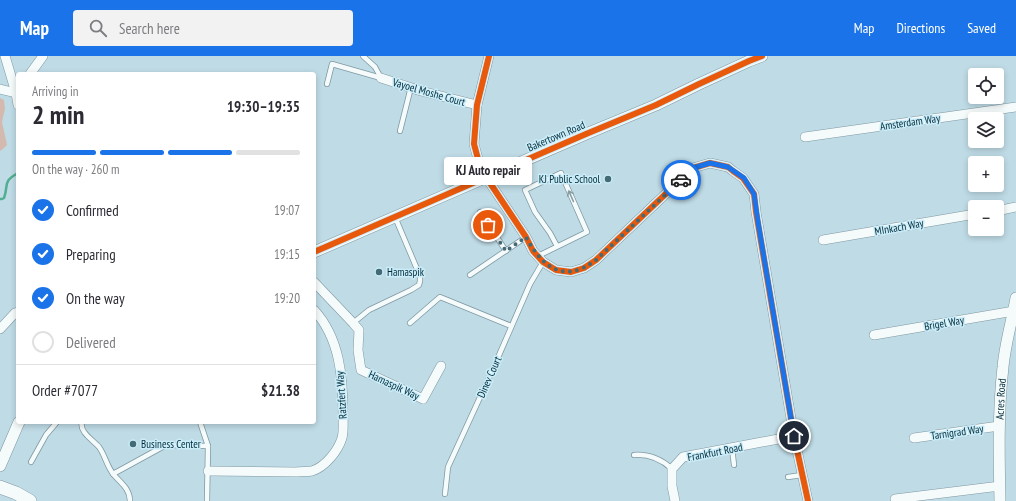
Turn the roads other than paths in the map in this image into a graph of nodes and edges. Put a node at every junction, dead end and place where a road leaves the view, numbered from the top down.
1 (5, 56) edge
2 (43, 56) edge
3 (363, 56) edge
4 (489, 56) edge
5 (762, 56) edge
6 (31, 72) edge
7 (381, 78) junction
8 (327, 84) dead end
9 (411, 88) junction
10 (0, 89) edge
11 (16, 89) edge
12 (16, 92) edge
13 (477, 105) junction
14 (1016, 107) edge
15 (400, 131) dead end
16 (805, 137) dead end
17 (486, 177) junction
18 (1016, 207) edge
19 (1004, 210) edge
20 (480, 212) dead end
21 (968, 215) edge
22 (395, 217) junction
23 (526, 237) junction
24 (823, 240) dead end
25 (557, 246) junction
26 (316, 251) edge
27 (506, 251) junction
28 (541, 259) junction
29 (470, 275) dead end
30 (316, 284) edge
31 (1016, 298) edge
32 (1014, 311) junction
33 (16, 313) edge
34 (316, 313) edge
35 (353, 323) junction
36 (410, 323) dead end
37 (511, 326) junction
38 (0, 329) edge
39 (874, 335) dead end
40 (441, 366) dead end
41 (18, 424) edge
42 (55, 424) edge
43 (82, 424) edge
44 (201, 424) edge
45 (999, 426) junction
46 (794, 436) junction
47 (914, 438) dead end
48 (208, 446) junction
49 (732, 448) junction
50 (634, 455) dead end
51 (31, 462) dead end
52 (0, 466) edge
53 (734, 466) dead end
54 (672, 469) junction
55 (208, 471) junction
56 (113, 474) junction
57 (802, 475) junction
58 (788, 477) dead end
59 (1000, 486) junction
60 (0, 487) edge
61 (445, 494) dead end
62 (895, 499) dead end
63 (30, 501) edge
64 (130, 501) edge
65 (208, 501) edge
66 (675, 501) edge
67 (808, 501) edge
68 (1000, 501) edge

1 - 11 street
2 - 6 street
3 - 7 lane
4 - 13 street
5 - 17 street, Bakertown Road
7 - 8 lane
7 - 9 street, Vayoel Moshe Court
9 - 13 street, Vayoel Moshe Court
9 - 15 lane
10 - 12 street
13 - 17 street
14 - 16 street, Amsterdam Way
17 - 22 street, Bakertown Road
17 - 23 street
18 - 19 street
20 - 27 lane
21 - 24 street, MInkach Way
22 - 26 street, Bakertown Road
22 - 35 lane
23 - 27 lane
23 - 28 street
25 -> 25 lane
25 - 28 lane
27 - 29 lane
28 - 37 lane, Dinev Court
28 - 46 street
30 - 35 street, Hamaspik Way
31 - 32 street, Acres Road
32 - 39 street, Brigel Way
32 - 45 street, Acres Road
33 - 38 street
34 - 55 street, Ratzfert Way
35 - 40 street, Hamaspik Way
36 - 37 lane
37 - 61 lane, Dinev Court
41 - 52 street
42 - 51 lane
43 - 56 lane
44 - 48 lane
45 - 47 street, Tarnigrad Way
45 - 59 street, Acres Road
46 - 49 street, Frankfurt Road
46 - 57 street
48 - 55 lane
48 - 56 lane
49 - 53 lane
49 - 54 street, Frankfurt Road
50 - 54 lane
54 - 66 street
55 - 65 lane
56 - 64 lane
57 - 58 lane
57 - 67 street
59 - 62 street
59 - 68 street, Acres Road
60 - 63 main road

